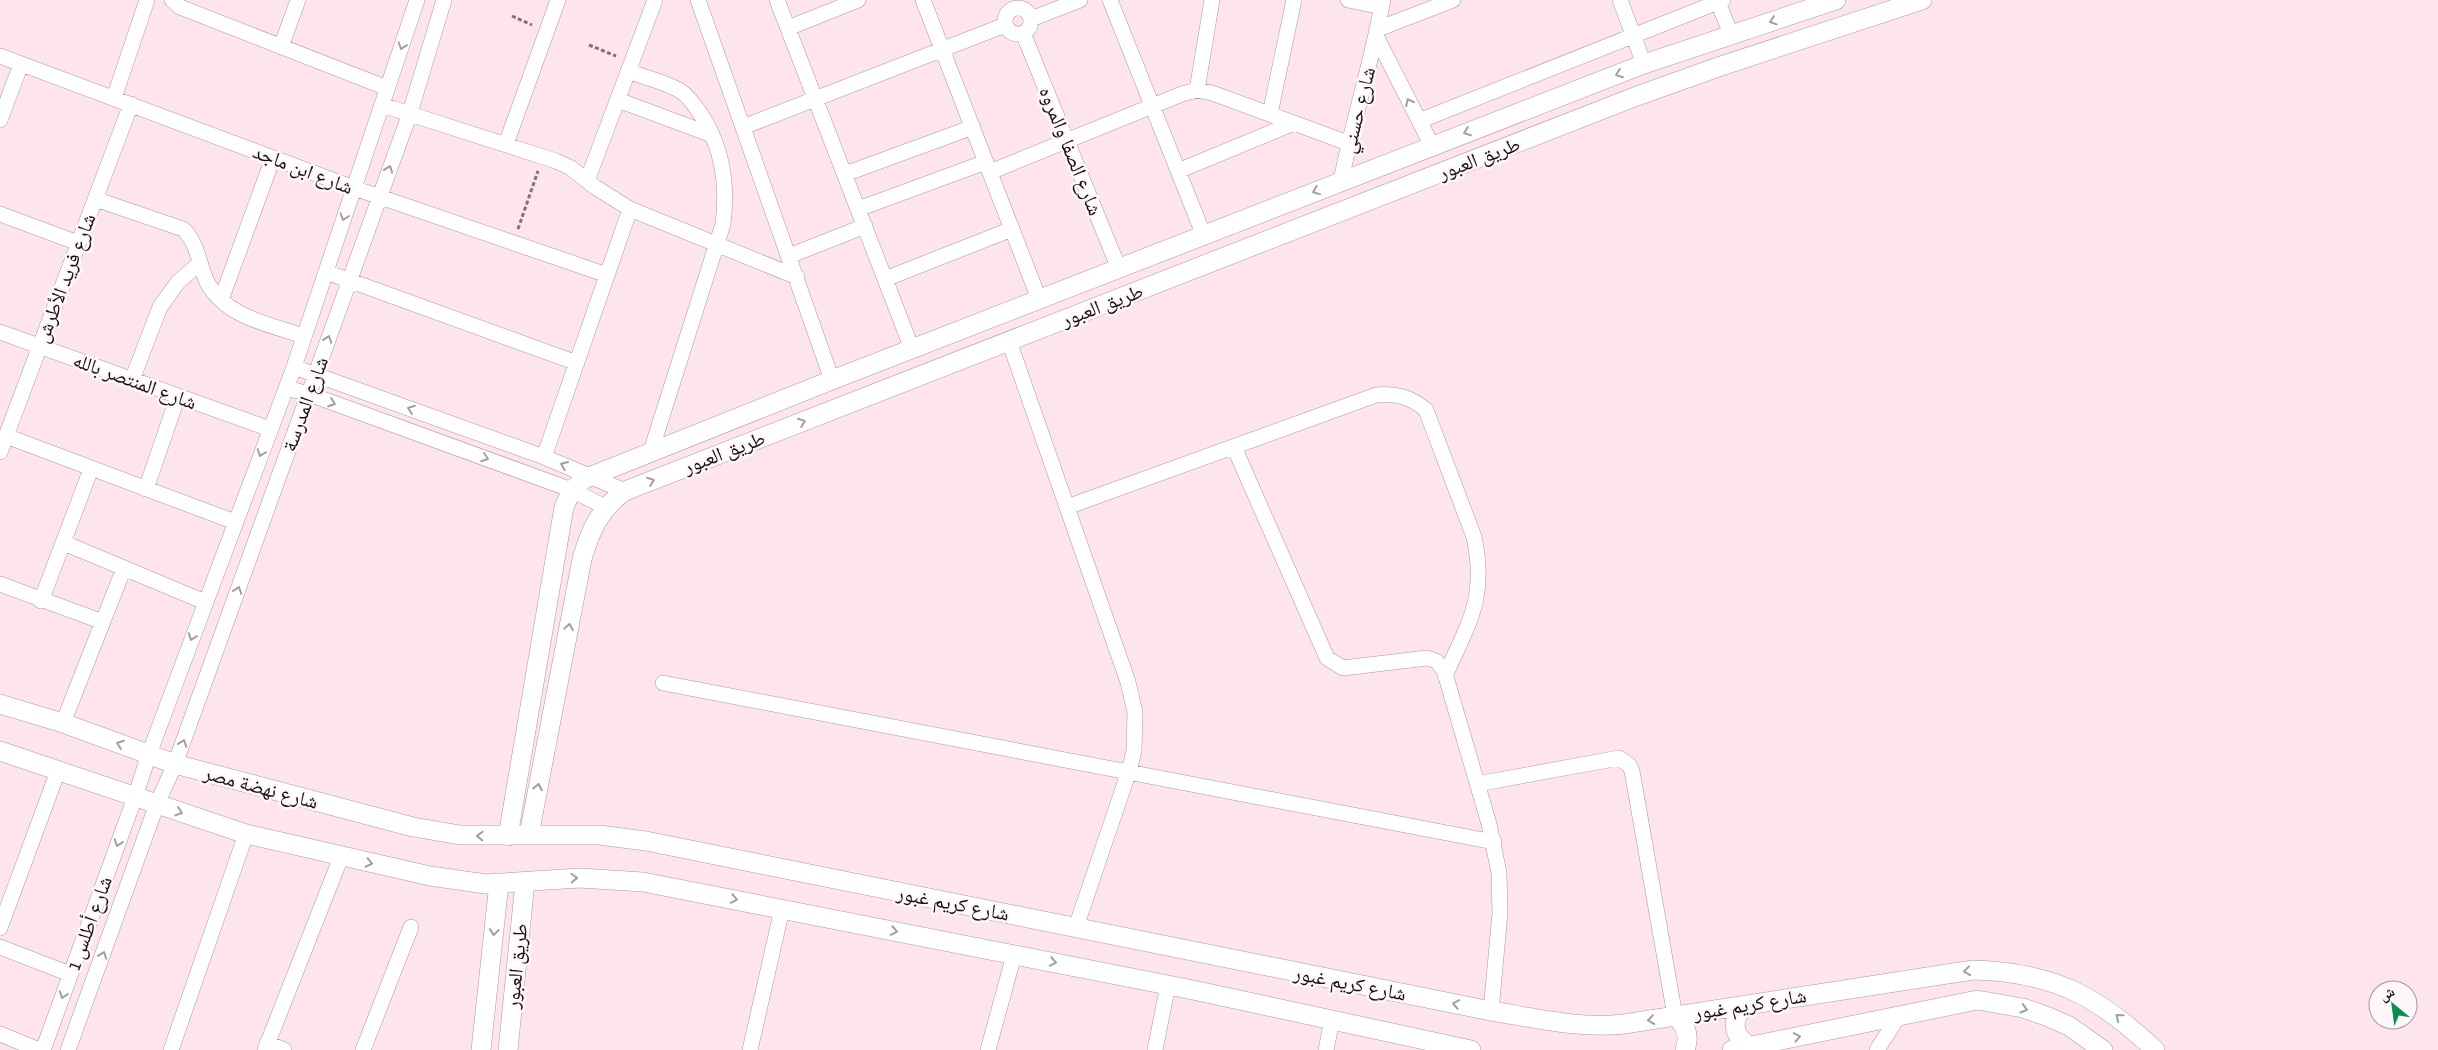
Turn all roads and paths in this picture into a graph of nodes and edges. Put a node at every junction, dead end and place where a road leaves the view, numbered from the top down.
1 (147, 0) edge
2 (298, 0) edge
3 (417, 0) edge
4 (444, 0) edge
5 (558, 0) edge
6 (655, 0) edge
7 (699, 0) edge
8 (777, 0) edge
9 (858, 0) edge
10 (923, 0) edge
11 (1080, 0) edge
12 (1110, 0) edge
13 (1212, 0) edge
14 (1294, 0) edge
15 (1348, 0) edge
16 (1453, 0) edge
17 (1620, 0) edge
18 (1836, 0) edge
19 (1922, 0) edge
20 (1719, 1) edge
21 (178, 2) edge
22 (1011, 4) edge
23 (1383, 4) edge
24 (1806, 4) edge
25 (512, 16) dead end
26 (1031, 18) junction
27 (1005, 25) junction
28 (788, 28) junction
29 (546, 30) junction
30 (1023, 33) junction
31 (1377, 34) junction
32 (1731, 34) junction
33 (1633, 35) junction
34 (589, 44) dead end
35 (281, 47) junction
36 (942, 49) junction
37 (0, 56) edge
38 (22, 64) junction
39 (1644, 64) junction
40 (630, 66) junction
41 (387, 88) junction
42 (1197, 90) junction
43 (114, 98) junction
44 (815, 99) junction
45 (618, 100) junction
46 (131, 104) junction
47 (382, 104) junction
48 (1152, 106) junction
49 (410, 113) junction
50 (1270, 114) junction
51 (0, 120) edge
52 (1419, 121) junction
53 (1294, 123) junction
54 (743, 127) junction
55 (973, 127) junction
56 (712, 135) junction
57 (1067, 142) junction
58 (1348, 143) junction
59 (506, 144) junction
60 (1432, 146) junction
61 (543, 156) junction
62 (273, 158) junction
63 (988, 167) junction
64 (1178, 171) junction
65 (1443, 172) junction
66 (845, 174) junction
67 (587, 181) junction
68 (1341, 181) junction
69 (354, 188) junction
70 (380, 197) junction
71 (95, 199) junction
72 (1351, 208) junction
73 (630, 209) junction
74 (858, 209) junction
75 (0, 214) edge
76 (865, 226) junction
77 (1012, 229) junction
78 (1204, 236) junction
79 (513, 242) junction
80 (78, 243) junction
81 (717, 244) junction
82 (789, 256) junction
83 (200, 263) junction
84 (1119, 269) junction
85 (326, 272) junction
86 (607, 274) junction
87 (797, 277) junction
88 (885, 279) junction
89 (350, 280) junction
90 (1039, 299) junction
91 (221, 300) junction
92 (0, 332) edge
93 (303, 336) junction
94 (1009, 341) junction
95 (40, 346) junction
96 (912, 349) junction
97 (577, 363) junction
98 (294, 367) junction
99 (316, 375) junction
100 (132, 380) junction
101 (832, 380) junction
102 (286, 388) junction
103 (309, 394) junction
104 (178, 396) junction
105 (270, 429) junction
106 (6, 436) junction
107 (1234, 447) junction
108 (651, 451) junction
109 (0, 452) edge
110 (544, 457) junction
111 (91, 469) junction
112 (589, 476) junction
113 (146, 489) junction
114 (572, 490) junction
115 (625, 491) junction
116 (605, 507) junction
117 (1067, 507) junction
118 (235, 522) junction
119 (64, 543) junction
120 (124, 568) junction
121 (0, 584) edge
122 (42, 601) junction
123 (205, 602) junction
124 (103, 622) junction
125 (1446, 676) junction
126 (663, 683) dead end
127 (0, 704) edge
128 (63, 723) junction
129 (0, 752) edge
130 (149, 754) junction
131 (176, 764) junction
132 (58, 771) junction
133 (1129, 771) junction
134 (1477, 784) junction
135 (135, 797) junction
136 (157, 804) junction
137 (246, 834) junction
138 (529, 835) junction
139 (508, 836) junction
140 (1494, 842) junction
141 (341, 857) junction
142 (525, 882) junction
143 (499, 883) junction
144 (6, 894) edge
145 (782, 909) junction
146 (411, 927) dead end
147 (1076, 927) junction
148 (0, 928) edge
149 (0, 947) edge
150 (1014, 955) junction
151 (70, 974) junction
152 (1168, 985) junction
153 (1749, 1004) junction
154 (1491, 1011) junction
155 (1674, 1016) junction
156 (1898, 1017) junction
157 (1332, 1020) junction
158 (0, 1034) edge
159 (266, 1047) edge
160 (2095, 1047) edge
161 (1741, 1048) edge
162 (41, 1050) edge
163 (68, 1050) edge
164 (171, 1050) edge
165 (284, 1050) edge
166 (363, 1050) edge
167 (480, 1050) edge
168 (508, 1050) edge
169 (750, 1050) edge
170 (988, 1050) edge
171 (1155, 1050) edge
172 (1326, 1050) edge
173 (1471, 1050) edge
174 (1685, 1050) edge
175 (1877, 1050) edge
176 (2155, 1050) edge

1 - 43 street
2 - 35 street
3 -> 41 street, شارع المدرسة
4 - 49 street, شارع المدرسة
5 - 29 street
6 - 40 street
7 - 54 street
8 - 28 street
9 - 28 street
10 - 36 street
11 - 26 street
12 - 48 street
13 - 42 street
14 - 50 street
15 - 23 street
16 - 31 street
17 - 33 street
18 - 24 street, طريق العبور
19 - 65 street, طريق العبور
20 - 32 street
20 - 33 street
21 - 35 street
22 - 26 street
22 - 27 street
23 - 31 street, شارع حسني
24 -> 32 street, طريق العبور
25 - 29 path
26 - 30 street
27 - 30 street
27 - 36 street
28 - 44 street
29 - 59 street
30 - 57 street, شارع الصفا والمروه
52 -> 31 street, شارع حسني
31 - 58 street, شارع حسني
32 - 39 street, طريق العبور
33 - 39 street
33 - 52 street
34 - 40 path
35 - 41 street
36 - 44 street
36 - 55 street
37 - 38 street, شارع ابن ماجد
38 - 43 street, شارع ابن ماجد
38 - 51 street
39 -> 60 street, طريق العبور
40 - 45 street
40 - 56 street
41 - 47 street, شارع المدرسة
42 - 48 street
42 - 50 street
43 - 46 street, شارع ابن ماجد
44 - 54 street
44 - 66 street
45 - 56 street
45 - 67 street
46 - 62 street, شارع ابن ماجد
46 - 71 street, شارع فريد الأطرش
47 - 49 street
47 - 69 street, شارع المدرسة
48 - 57 street
48 - 64 street
49 - 59 street
70 -> 49 street, شارع المدرسة
50 - 53 street
52 - 60 street, شارع حسني
53 - 58 street
53 - 64 street
54 - 82 street
55 - 63 street
55 - 66 street
56 - 81 street
57 - 63 street
57 - 84 street, شارع الصفا والمروه
58 - 68 street, شارع حسني
59 - 61 street
60 - 65 street
60 - 68 street, طريق العبور
61 - 67 street
61 - 79 path
62 - 69 street, شارع ابن ماجد
62 - 91 street
63 - 74 street
63 - 77 street
64 - 78 street
65 - 72 street, طريق العبور
66 - 74 street
67 - 73 street
68 - 72 street
68 -> 78 street, طريق العبور
69 - 70 street, شارع ابن ماجد
69 -> 85 street, شارع المدرسة
70 - 79 street, شارع ابن ماجد
70 - 89 street, شارع المدرسة
71 - 80 street, شارع فريد الأطرش
71 - 83 street
72 - 94 street, طريق العبور
73 - 81 street
73 - 86 street
74 - 76 street
75 - 80 street
76 - 82 street
76 - 88 street
77 - 88 street
77 - 90 street
78 - 84 street, طريق العبور
79 - 86 street, شارع ابن ماجد
80 - 95 street, شارع فريد الأطرش
81 - 87 street
81 - 108 street
82 - 87 street
83 - 91 street
83 - 100 street
84 - 90 street, طريق العبور
85 - 89 street
85 - 93 street, شارع المدرسة
86 - 97 street
87 - 101 street
88 - 96 street
89 - 97 street
99 -> 89 street, شارع المدرسة
90 - 96 street, طريق العبور
91 - 93 street
92 - 95 street, شارع المنتصر بالله
93 - 98 street, شارع المدرسة
115 -> 94 street, طريق العبور
94 - 117 street
95 - 100 street, شارع المنتصر بالله
95 - 106 street, شارع فريد الأطرش
96 - 101 street, طريق العبور
97 - 110 street
98 - 99 street
98 - 102 street, شارع المدرسة
99 - 103 street, شارع المدرسة
110 -> 99 street
100 - 104 street, شارع المنتصر بالله
101 - 108 street, طريق العبور
102 - 103 street
102 - 105 street, شارع المدرسة
103 -> 114 street
131 -> 103 street, شارع المدرسة
104 - 105 street, شارع المنتصر بالله
104 - 113 street
105 -> 118 street, شارع المدرسة
106 - 109 street, شارع فريد الأطرش
106 - 111 street
107 - 117 street
107 - 125 street
107 - 125 street
108 - 112 street, طريق العبور
112 -> 110 street
111 - 113 street
111 - 119 street
112 - 114 street, طريق العبور
112 - 115 street
113 - 118 street
114 - 116 street
114 - 139 street, طريق العبور
115 - 116 street, طريق العبور
138 -> 116 street, طريق العبور
117 - 133 street
118 - 123 street, شارع المدرسة
119 - 120 street
119 - 122 street
120 - 123 street
120 - 124 street
121 - 122 street
122 - 124 street
123 -> 130 street, شارع المدرسة
124 - 128 street
125 - 134 street
126 - 133 street
127 - 128 street, شارع نهضة مصر
130 -> 128 street, شارع نهضة مصر
129 - 132 street
130 - 131 street, شارع نهضة مصر
130 - 135 street, شارع المدرسة
131 - 136 street, شارع المدرسة
139 -> 131 street, شارع نهضة مصر
132 - 135 street
132 - 144 street
133 - 140 street
133 - 147 street
134 - 140 street
134 - 155 street
135 - 136 street
135 -> 151 street, شارع أطلس 1
136 -> 137 street
163 -> 136 street, شارع أطلس 1
137 - 141 street
137 - 164 street
138 - 139 street, شارع نهضة مصر
138 - 147 street, شارع كريم غبور
140 - 154 street
141 -> 143 street
141 - 159 street
142 - 143 street
142 -> 145 street, شارع كريم غبور
142 - 168 street, طريق العبور
143 -> 167 street, طريق العبور
144 - 148 street
145 -> 150 street, شارع كريم غبور
145 - 169 street
146 - 166 street
154 -> 147 street, شارع كريم غبور
149 - 151 street
150 -> 152 street, شارع كريم غبور
150 - 170 street
151 -> 162 street, شارع أطلس 1
152 - 157 street, شارع كريم غبور
152 - 171 street
153 - 155 street, شارع كريم غبور
153 - 161 street
176 -> 153 street, شارع كريم غبور
155 -> 154 street, شارع كريم غبور
155 - 174 street
156 -> 160 street, شارع كريم غبور
161 -> 156 street, شارع كريم غبور
156 - 175 street
157 - 172 street
157 - 173 street, شارع كريم غبور
158 - 162 street
159 - 165 street

